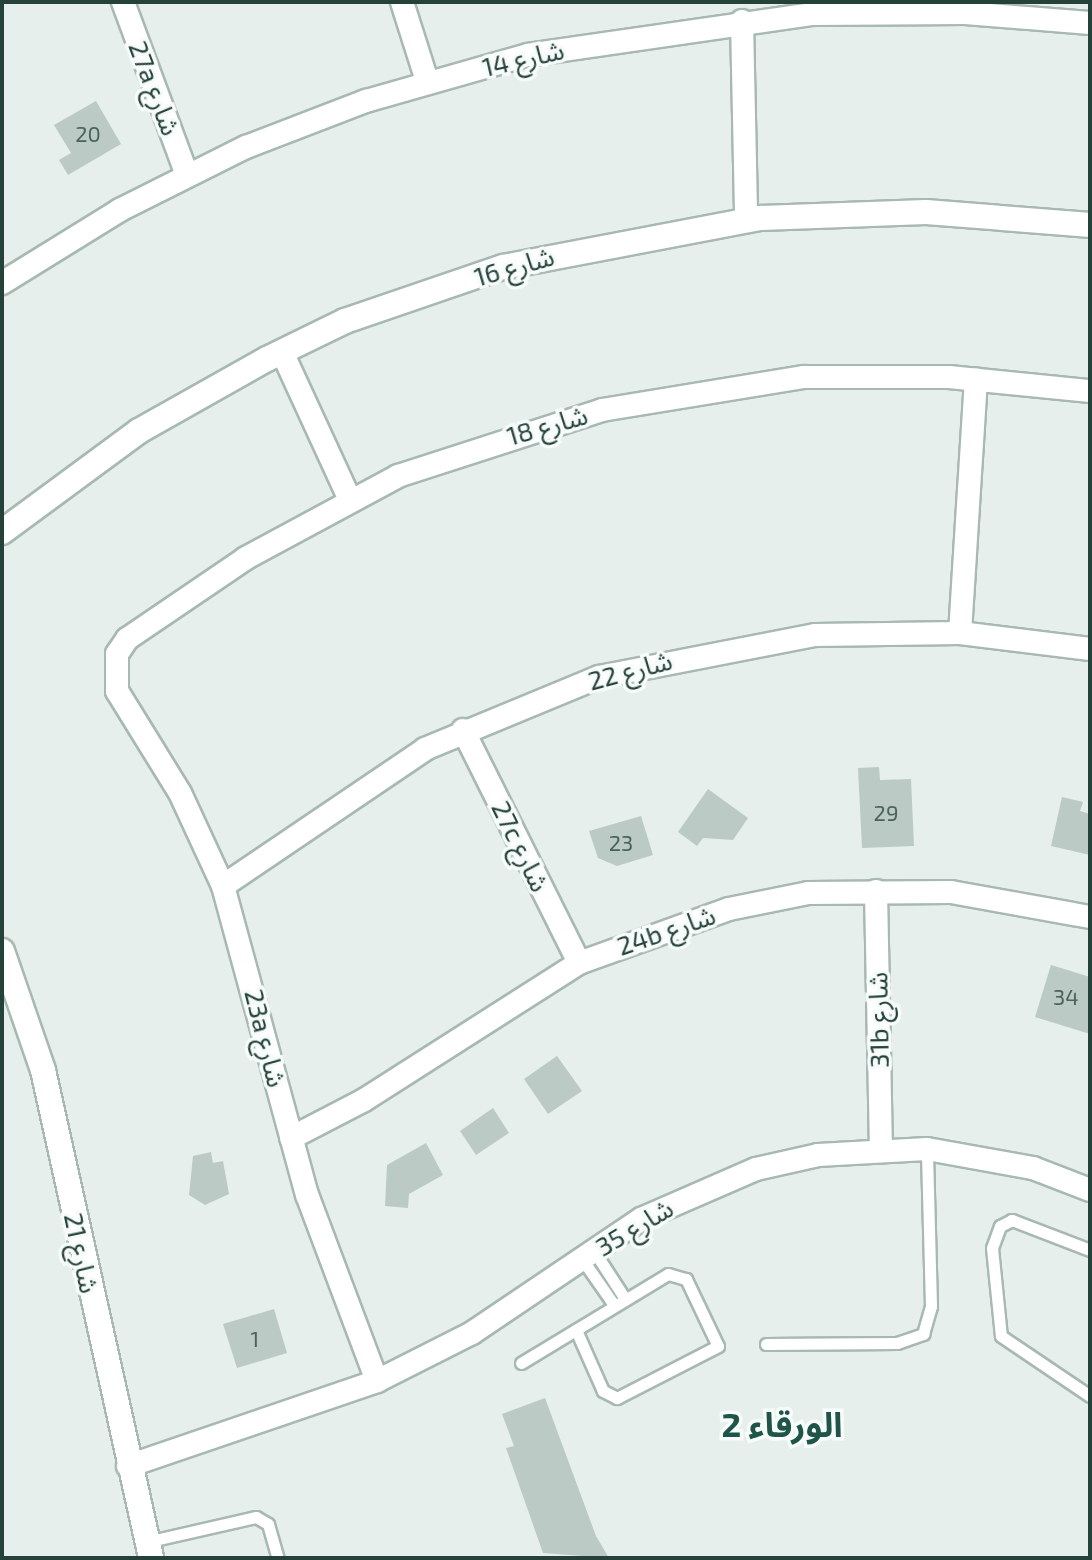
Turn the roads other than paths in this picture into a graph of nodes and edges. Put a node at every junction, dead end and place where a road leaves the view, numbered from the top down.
1 (123, 2) edge
2 (402, 2) edge
3 (1047, 10) edge
4 (735, 21) junction
5 (1090, 23) edge
6 (427, 81) junction
7 (187, 175) junction
8 (753, 219) junction
9 (1090, 225) edge
10 (2, 283) edge
11 (274, 356) junction
12 (976, 380) junction
13 (1090, 391) edge
14 (350, 500) junction
15 (2, 532) edge
16 (960, 633) junction
17 (1090, 649) edge
18 (127, 707) joint
19 (463, 730) junction
20 (223, 886) junction
21 (876, 891) junction
22 (1090, 917) edge
23 (2, 951) edge
24 (579, 963) junction
25 (291, 1138) junction
26 (881, 1148) junction
27 (927, 1149) junction
28 (1090, 1190) edge
29 (1090, 1250) edge
30 (588, 1255) junction
31 (620, 1302) junction
32 (576, 1330) junction
33 (766, 1344) dead end
34 (521, 1363) dead end
35 (377, 1381) junction
36 (1090, 1396) edge
37 (126, 1458) junction
38 (149, 1550) edge
39 (278, 1558) edge

1 - 7 street, 27a شارع
2 - 6 street
3 - 4 street, شارع 14
3 - 5 street, شارع 14
4 - 6 street, شارع 14
4 - 8 street
6 - 7 street, شارع 14
7 - 10 street, شارع 14
8 - 9 street, شارع 16
8 - 11 street, شارع 16
11 - 14 street
11 - 15 street, شارع 16
12 - 13 street, شارع 18
12 - 14 street, شارع 18
12 - 16 street
14 - 18 street, شارع 18
16 - 17 street, شارع 22
16 - 19 street, شارع 22
18 - 20 street, 23a شارع
19 - 20 street, شارع 22
19 - 24 street, 27c شارع
20 - 25 street, 23a شارع
21 - 22 street, 24b شارع
21 - 24 street, 24b شارع
21 - 26 street, 31b شارع
23 - 37 street, شارع 21
24 - 25 street, 24b شارع
25 - 35 street, 23a شارع
26 - 27 street, شارع 35
26 - 30 street, شارع 35
27 - 28 street, شارع 35
27 - 33 lane
29 - 36 lane
30 - 31 lane
30 - 35 street, شارع 35
31 - 32 lane
31 - 32 lane
32 - 34 lane
35 - 37 street, شارع 35
37 - 38 street, شارع 21
38 - 39 lane

